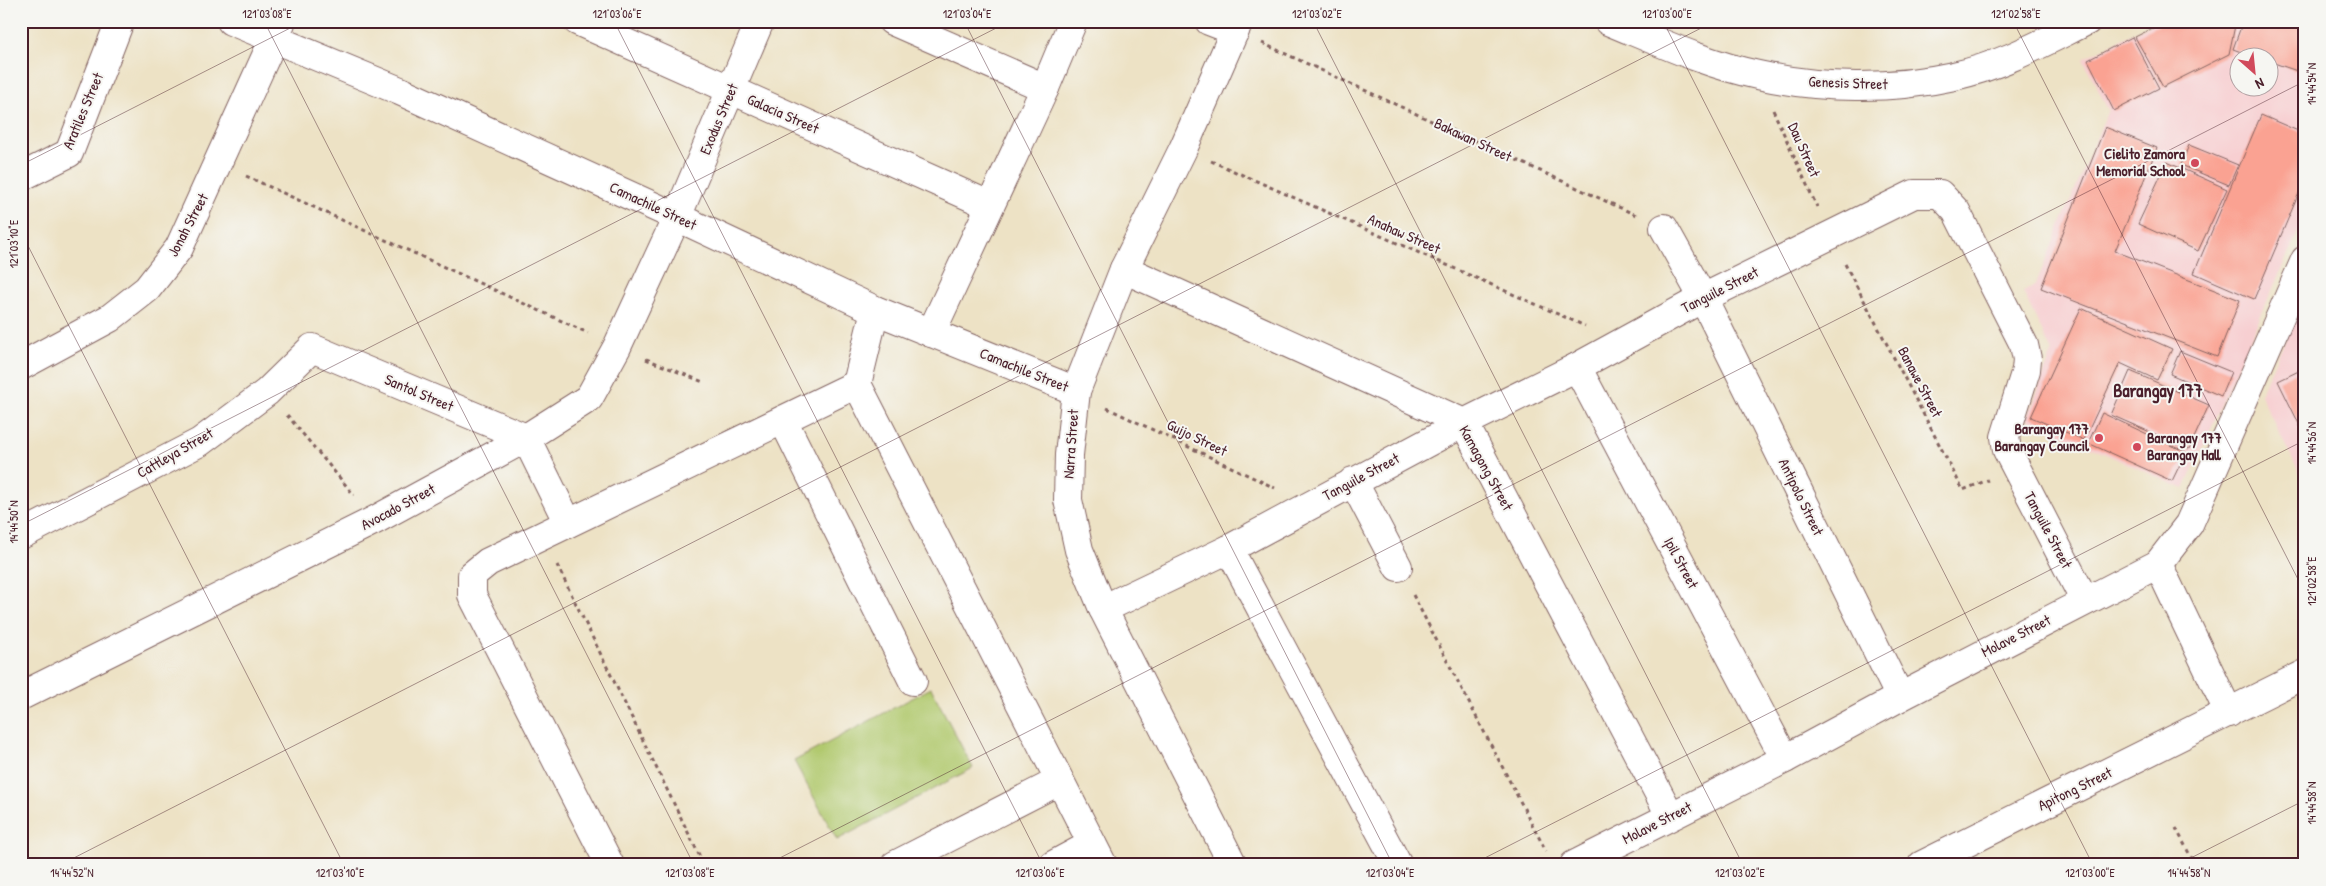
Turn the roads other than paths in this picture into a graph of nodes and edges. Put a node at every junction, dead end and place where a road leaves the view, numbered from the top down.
1 (120, 21) edge
2 (231, 21) edge
3 (577, 21) edge
4 (760, 21) edge
5 (892, 21) edge
6 (1073, 21) edge
7 (1209, 21) edge
8 (1608, 21) edge
9 (2087, 21) edge
10 (1237, 26) edge
11 (278, 30) edge
12 (1045, 88) junction
13 (730, 91) junction
14 (21, 178) edge
15 (989, 205) junction
16 (677, 216) junction
17 (1664, 228) road end
18 (2305, 260) edge
19 (1124, 269) junction
20 (1703, 298) junction
21 (875, 310) junction
22 (931, 333) junction
23 (312, 348) joint
24 (21, 366) edge
25 (1577, 367) junction
26 (857, 384) junction
27 (1076, 391) junction
28 (783, 420) junction
29 (1464, 422) junction
30 (526, 438) junction
31 (1353, 481) junction
32 (568, 523) junction
33 (21, 535) edge
34 (1229, 549) junction
35 (2158, 564) junction
36 (1398, 567) road end
37 (2085, 601) junction
38 (1103, 609) junction
39 (2305, 674) edge
40 (913, 681) dead end
41 (21, 696) edge
42 (1900, 697) junction
43 (2229, 713) junction
44 (1785, 759) junction
45 (1059, 782) junction
46 (1670, 815) junction
47 (1097, 855) edge
48 (610, 865) edge
49 (895, 865) edge
50 (1053, 865) edge
51 (1234, 865) edge
52 (1398, 865) edge
53 (1574, 865) edge
54 (1922, 865) edge

1 - 14 street, Aratiles Street
2 - 11 street, Camachile Street
3 - 13 street, Galacia Street
4 - 13 street, Exodus Street
5 - 12 street
6 - 12 street
7 - 10 street
8 - 9 street, Genesis Street
10 - 19 street, Narra Street
11 - 16 street, Camachile Street
11 - 24 street, Jonah Street
12 - 15 street
13 - 15 street, Galacia Street
13 - 16 street, Exodus Street
15 - 22 street
16 - 21 street, Camachile Street
16 - 30 street, Avocado Street
17 - 20 street
18 - 35 street, Molave Street
19 - 27 street, Narra Street
19 - 29 street, Kamagong Street
20 - 25 street, Tanguile Street
20 - 37 street, Tanguile Street
20 - 42 street, Antipolo Street
21 - 22 street, Camachile Street
21 - 26 street
22 - 27 street, Camachile Street
23 - 30 street, Santol Street
23 - 33 street, Cattleya Street
25 - 29 street, Tanguile Street
25 - 44 street, Ipil Street
26 - 28 street
26 - 45 street
27 - 38 street, Narra Street
28 - 32 street
28 - 40 street
29 - 31 street, Tanguile Street
29 - 46 street, Kamagong Street
30 - 32 street
30 - 41 street, Avocado Street
31 - 34 street, Tanguile Street
31 - 36 street
32 - 48 street
34 - 38 street, Tanguile Street
34 - 52 street
35 - 37 street, Molave Street
35 - 43 street
37 - 42 street, Molave Street
38 - 51 street, Narra Street
39 - 43 street, Apitong Street
42 - 44 street, Molave Street
43 - 54 street, Apitong Street
44 - 46 street, Molave Street
45 - 47 street
45 - 49 street
46 - 53 street, Molave Street
47 - 50 street

